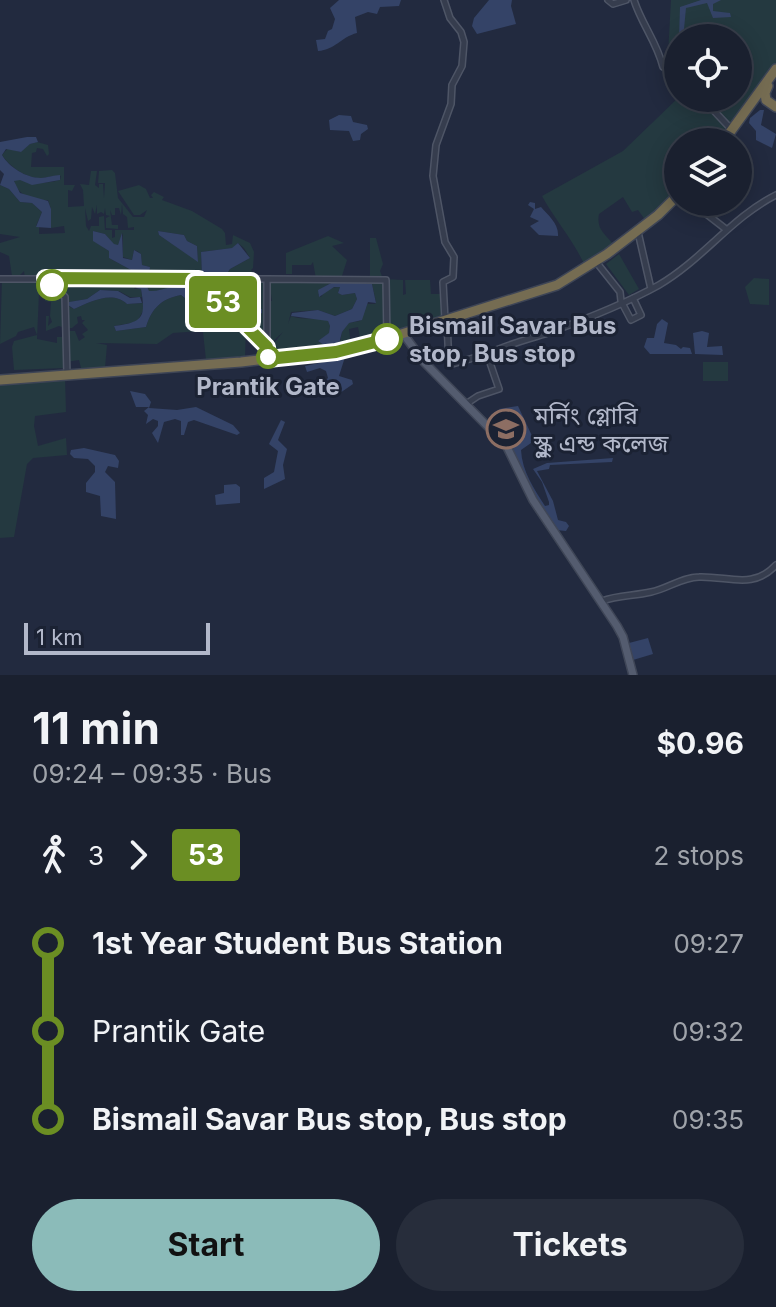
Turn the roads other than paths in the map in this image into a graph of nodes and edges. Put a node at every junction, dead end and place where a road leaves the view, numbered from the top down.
1 (444, 0) edge
2 (608, 0) edge
3 (626, 0) edge
4 (634, 0) edge
5 (664, 67) edge
6 (775, 74) edge
7 (756, 101) junction
8 (776, 110) edge
9 (715, 112) edge
10 (745, 118) junction
11 (730, 128) edge
12 (734, 128) edge
13 (736, 128) edge
14 (737, 128) edge
15 (776, 195) edge
16 (664, 209) edge
17 (664, 209) edge
18 (709, 216) edge
19 (727, 230) junction
20 (638, 232) junction
21 (598, 262) junction
22 (45, 278) junction
23 (0, 279) edge
24 (199, 279) junction
25 (267, 279) junction
26 (651, 289) junction
27 (65, 297) junction
28 (633, 298) junction
29 (622, 303) junction
30 (446, 322) junction
31 (404, 335) junction
32 (387, 339) junction
33 (267, 347) junction
34 (487, 354) junction
35 (268, 360) junction
36 (94, 374) junction
37 (66, 375) junction
38 (0, 381) edge
39 (465, 404) junction
40 (776, 565) edge
41 (602, 601) junction
42 (633, 675) edge

1 - 30 street
2 - 3 street
4 - 5 street
6 - 7 highway
6 - 8 highway
6 - 12 highway
7 - 8 highway
7 - 10 highway
7 - 13 highway
8 - 10 highway
9 - 11 street
10 - 14 highway
15 - 19 street
16 - 30 highway
17 - 20 highway
18 - 19 street
19 - 26 street
20 - 21 highway
20 - 26 street
21 - 28 street
21 - 29 street
21 - 30 highway
22 - 23 street
22 - 24 street
22 - 27 street
24 - 25 street
24 - 33 street
25 - 32 street
25 - 33 street
26 - 28 street
27 - 37 street
27 - 37 street
28 - 29 street
28 - 29 street
29 - 34 street
30 - 31 highway
30 - 32 highway
30 - 34 street
31 - 35 highway
31 - 39 main road
32 - 35 highway
33 - 35 street
34 - 39 street
35 - 36 highway
36 - 37 highway
36 - 38 highway
37 - 38 highway
39 - 41 main road
40 - 41 street
41 - 42 main road

